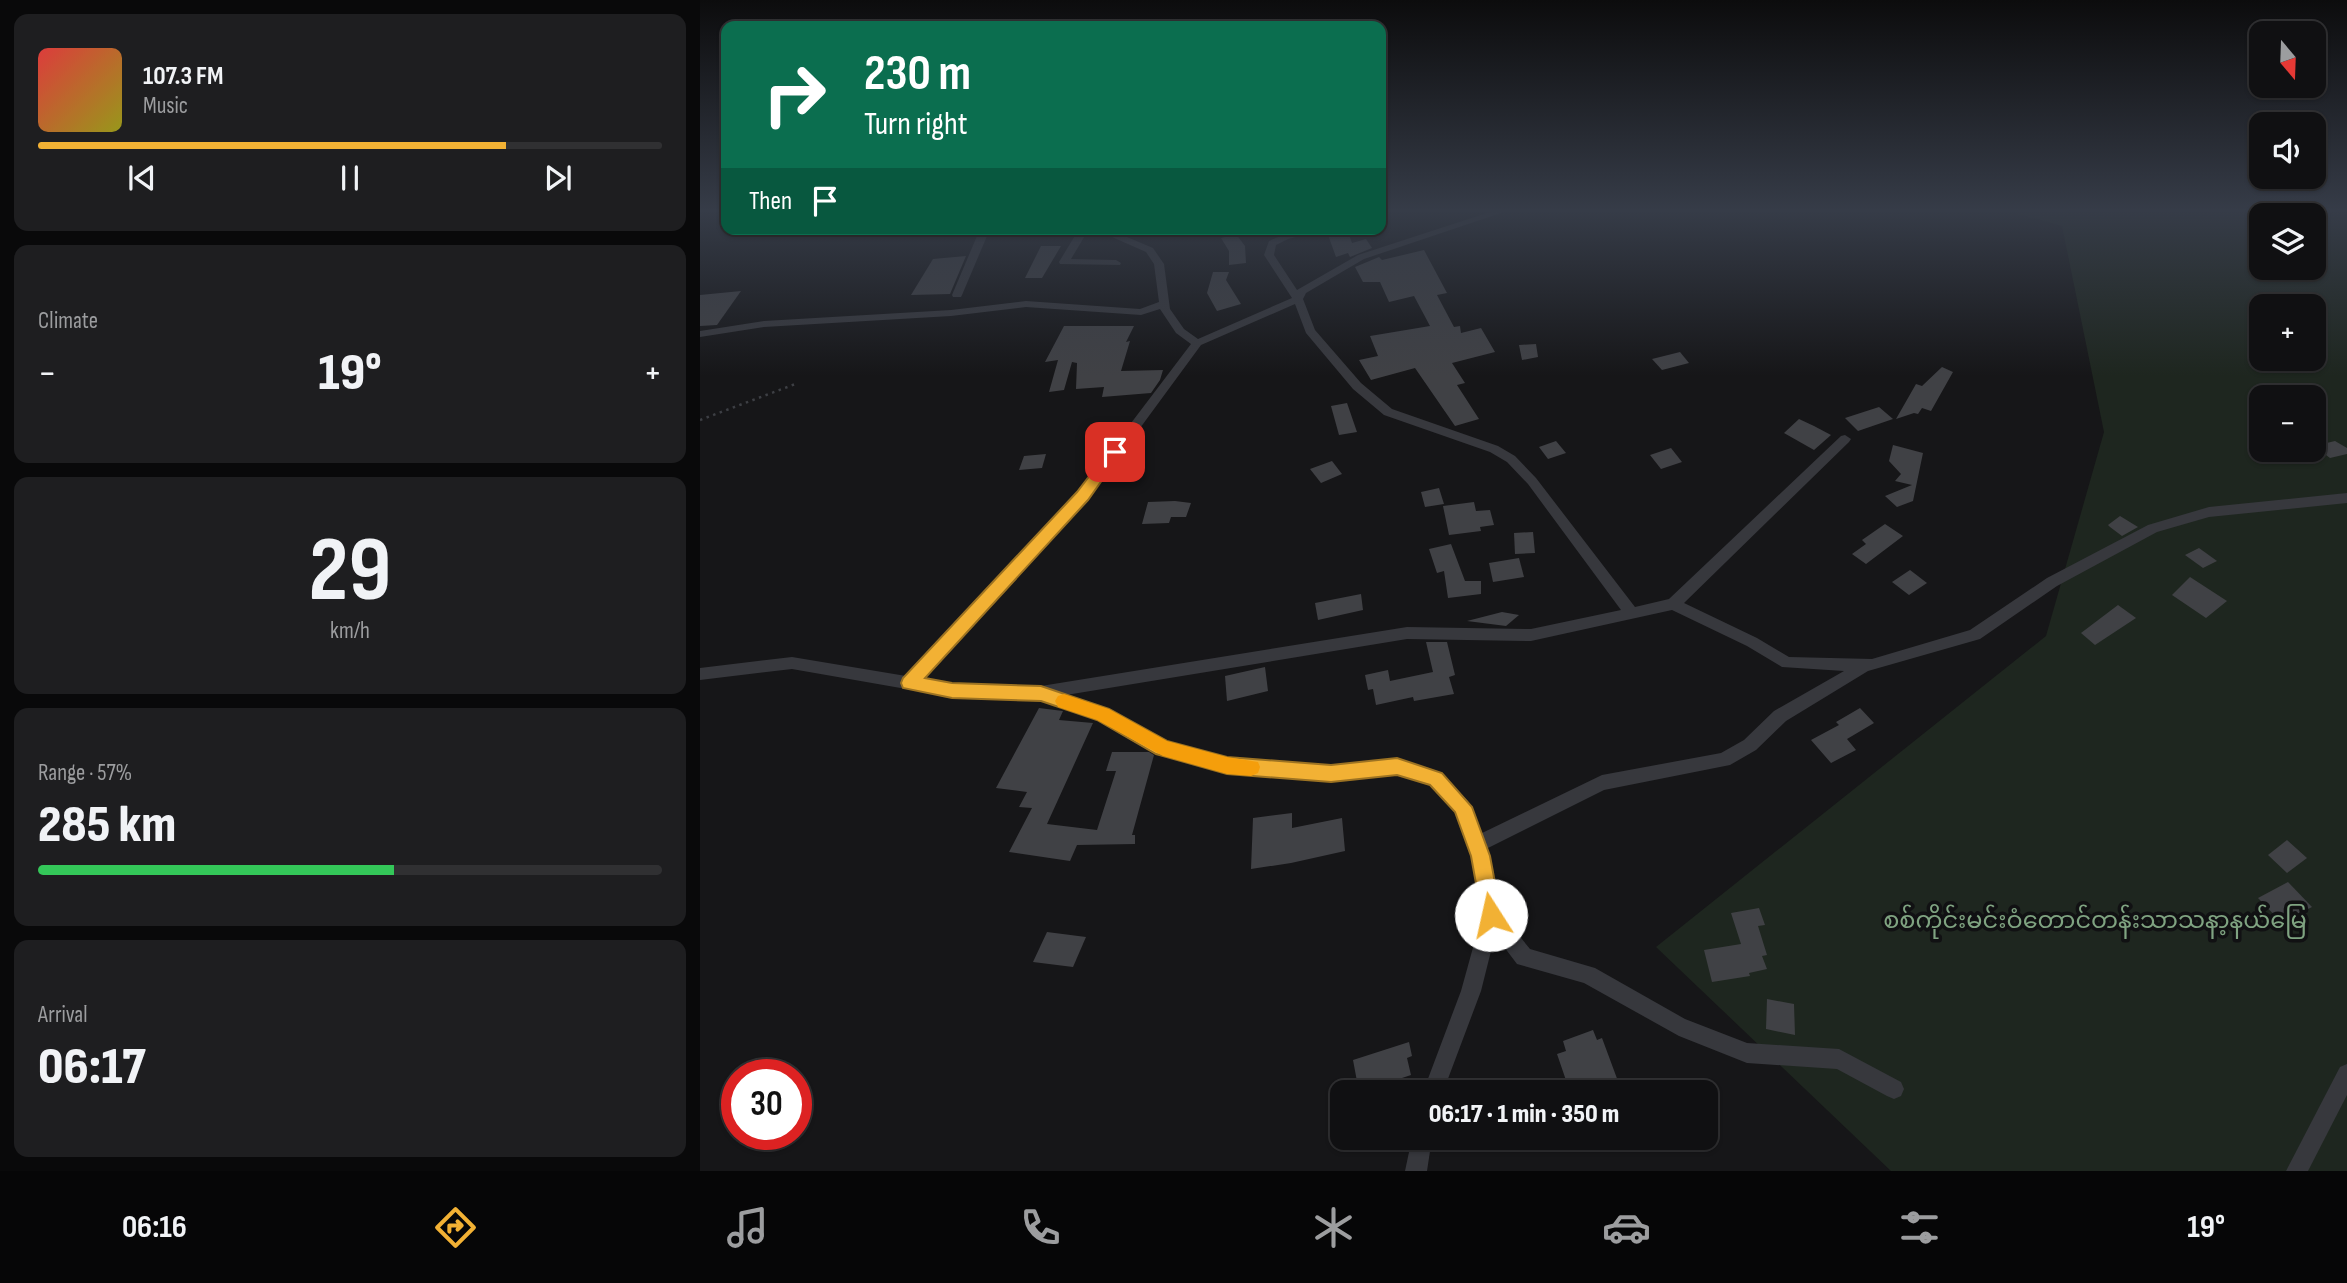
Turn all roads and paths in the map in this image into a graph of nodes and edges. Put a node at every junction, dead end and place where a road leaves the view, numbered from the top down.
1 (969, 267) edge
2 (1159, 267) edge
3 (1277, 267) edge
4 (1343, 267) edge
5 (957, 295) dead end
6 (1298, 299) junction
7 (1164, 304) junction
8 (700, 334) edge
9 (1196, 343) junction
10 (798, 383) dead end
11 (700, 420) edge
12 (1844, 439) dead end
13 (2347, 498) edge
14 (1673, 604) junction
15 (1632, 613) junction
16 (1867, 664) junction
17 (700, 674) edge
18 (909, 683) junction
19 (1041, 694) junction
20 (1476, 845) junction
21 (1491, 915) junction
22 (2347, 1074) edge
23 (1438, 1080) edge
24 (1894, 1089) dead end
25 (1420, 1150) edge
26 (1416, 1171) edge
27 (2297, 1171) edge

1 - 5 street
2 - 7 street
3 - 6 street
4 - 6 street
6 - 9 street
6 - 15 street
7 - 8 street
7 - 9 street
9 - 18 street
10 - 11 path
12 - 14 street
13 - 16 street
14 - 15 street
14 - 16 street
15 - 19 street
16 - 20 street
17 - 18 street
18 - 19 street
19 - 20 street
20 - 21 street
21 - 23 street
21 - 24 street
22 - 27 street
25 - 26 street

